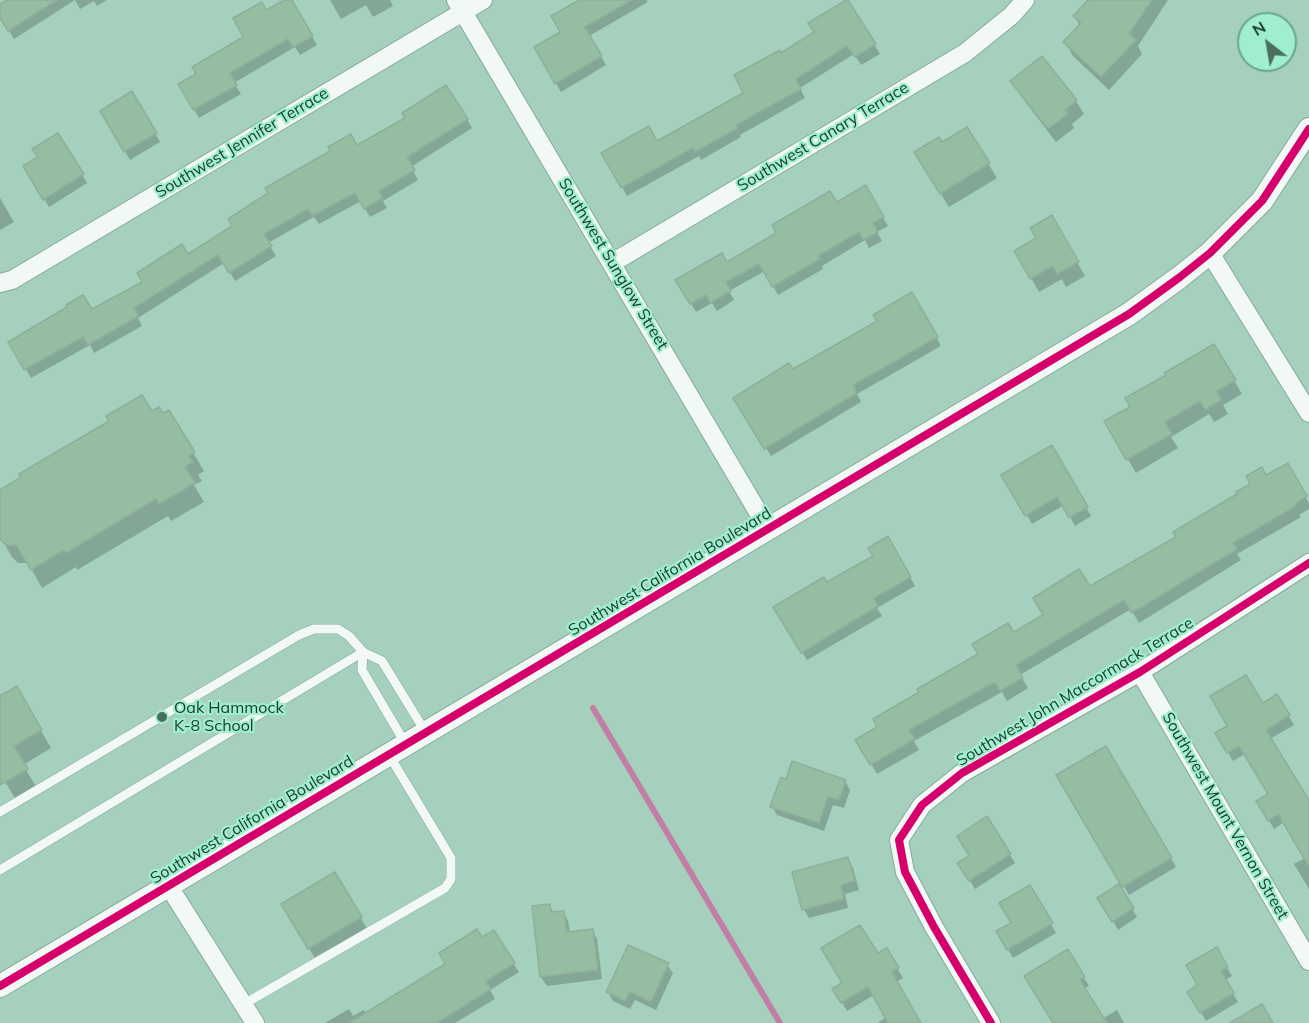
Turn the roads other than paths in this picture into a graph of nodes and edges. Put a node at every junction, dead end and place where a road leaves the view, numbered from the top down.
1 (483, 0) edge
2 (1025, 0) edge
3 (460, 6) edge
4 (1309, 129) edge
5 (1210, 253) junction
6 (612, 263) junction
7 (0, 283) edge
8 (1309, 413) edge
9 (768, 530) junction
10 (1309, 563) edge
11 (363, 652) junction
12 (1140, 672) junction
13 (426, 733) junction
14 (398, 750) junction
15 (0, 812) edge
16 (0, 870) edge
17 (168, 885) junction
18 (1309, 961) edge
19 (0, 986) edge
20 (244, 1004) junction
21 (255, 1023) edge
22 (992, 1023) edge

1 - 3 street, Southwest Jennifer Terrace
2 - 6 street, Southwest Canary Terrace
3 - 6 street, Southwest Sunglow Street
3 - 7 street, Southwest Jennifer Terrace
4 - 5 street, Southwest California Boulevard
5 - 8 street
5 - 9 street, Southwest California Boulevard
6 - 9 street, Southwest Sunglow Street
9 - 13 street, Southwest California Boulevard
10 - 12 street, Southwest John Maccormack Terrace
11 - 13 lane
11 - 14 lane
11 - 15 lane
11 - 16 lane
12 - 18 street, Southwest Mount Vernon Street
12 - 22 street, Southwest John Maccormack Terrace
13 - 14 street, Southwest California Boulevard
14 - 17 street, Southwest California Boulevard
14 - 20 lane
17 - 19 street, Southwest California Boulevard
17 - 20 street
20 - 21 street

